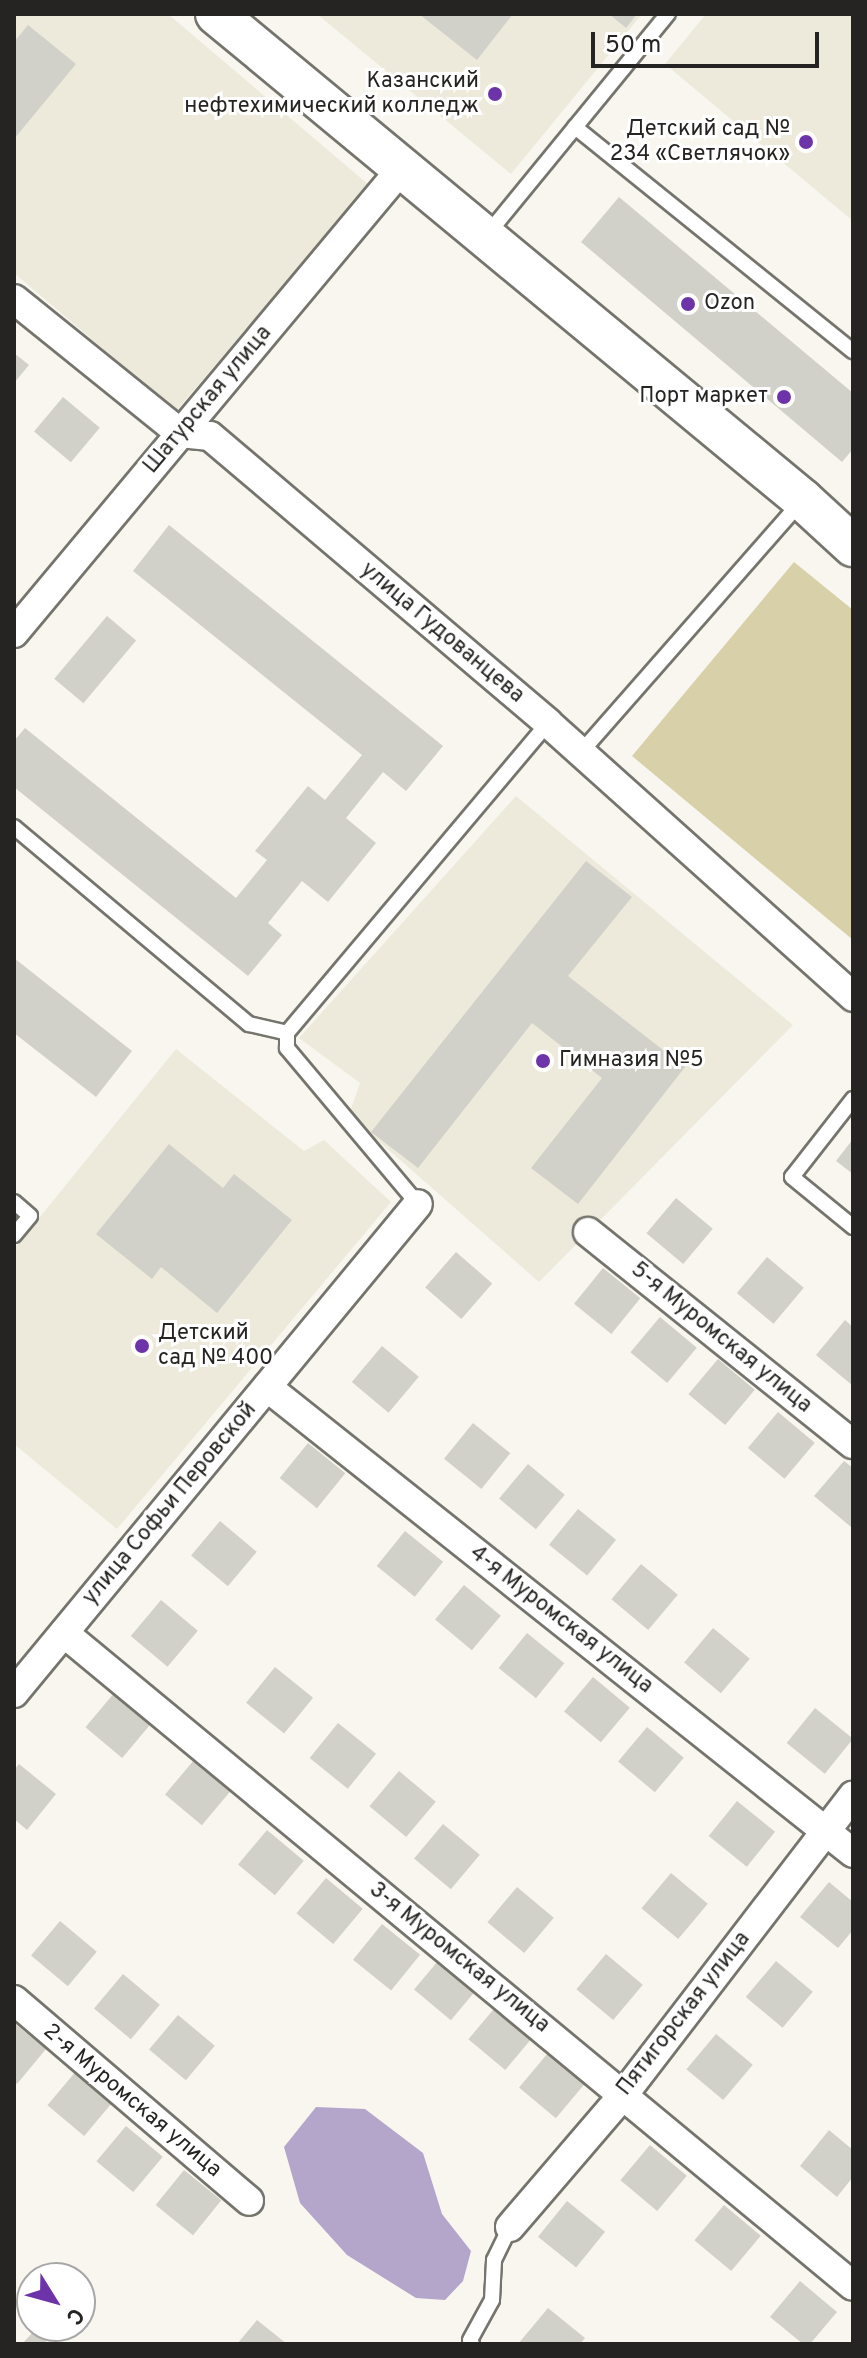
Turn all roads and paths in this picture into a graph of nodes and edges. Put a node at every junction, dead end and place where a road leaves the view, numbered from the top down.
1 (216, 14) edge
2 (668, 14) edge
3 (575, 127) junction
4 (403, 167) junction
5 (485, 237) junction
6 (14, 299) edge
7 (853, 351) edge
8 (180, 433) junction
9 (803, 500) junction
10 (852, 543) edge
11 (14, 633) edge
12 (548, 723) junction
13 (581, 752) junction
14 (14, 827) edge
15 (853, 997) edge
16 (287, 1033) junction
17 (853, 1099) edge
18 (14, 1202) edge
19 (418, 1204) joint
20 (853, 1227) edge
21 (588, 1232) dead end
22 (14, 1235) edge
23 (267, 1387) junction
24 (853, 1444) edge
25 (64, 1633) junction
26 (14, 1693) edge
27 (853, 1796) edge
28 (825, 1829) junction
29 (853, 1853) edge
30 (14, 2000) edge
31 (624, 2094) junction
32 (249, 2201) dead end
33 (510, 2227) joint
34 (853, 2286) edge
35 (472, 2344) edge

1 - 4 street
2 - 3 lane
3 - 5 lane
3 - 7 lane
4 - 5 street
4 - 8 street, Шатурская улица
5 - 9 street
6 - 8 street, улица Гудованцева
8 - 11 street, Шатурская улица
8 - 12 street, улица Гудованцева
9 - 10 street
9 - 13 lane
12 - 13 street, улица Гудованцева
12 - 16 lane
13 - 15 street, улица Гудованцева
14 - 16 lane
16 - 19 lane
17 - 20 lane
18 - 22 lane
19 - 23 street, улица Софьи Перовской
21 - 24 street, 5-я Муромская улица
23 - 25 street, улица Софьи Перовской
23 - 28 street, 4-я Муромская улица
25 - 26 street, улица Софьи Перовской
25 - 31 street, 3-я Муромская улица
27 - 28 street, Пятигорская улица
28 - 29 street, 4-я Муромская улица
28 - 31 street, Пятигорская улица
30 - 32 street, 2-я Муромская улица
31 - 33 street, Пятигорская улица
31 - 34 street, 3-я Муромская улица
33 - 35 lane

